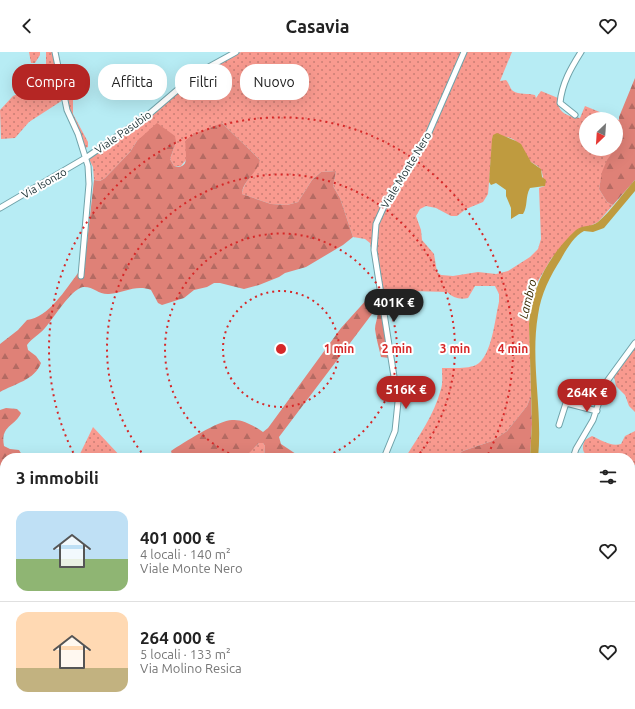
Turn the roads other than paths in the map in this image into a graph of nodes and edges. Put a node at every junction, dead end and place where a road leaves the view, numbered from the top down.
1 (55, 52) edge
2 (236, 52) edge
3 (464, 52) edge
4 (581, 52) edge
5 (575, 115) dead end
6 (87, 157) junction
7 (0, 208) edge
8 (81, 276) dead end
9 (635, 343) edge
10 (597, 411) junction
11 (560, 425) dead end
12 (386, 453) edge
13 (575, 453) edge

1 - 6 street
2 - 6 street, Viale Pasubio
3 - 12 street, Viale Monte Nero
4 - 5 street
6 - 7 street, Via Isonzo
6 - 8 street
9 - 10 street
10 - 11 street
10 - 13 street

